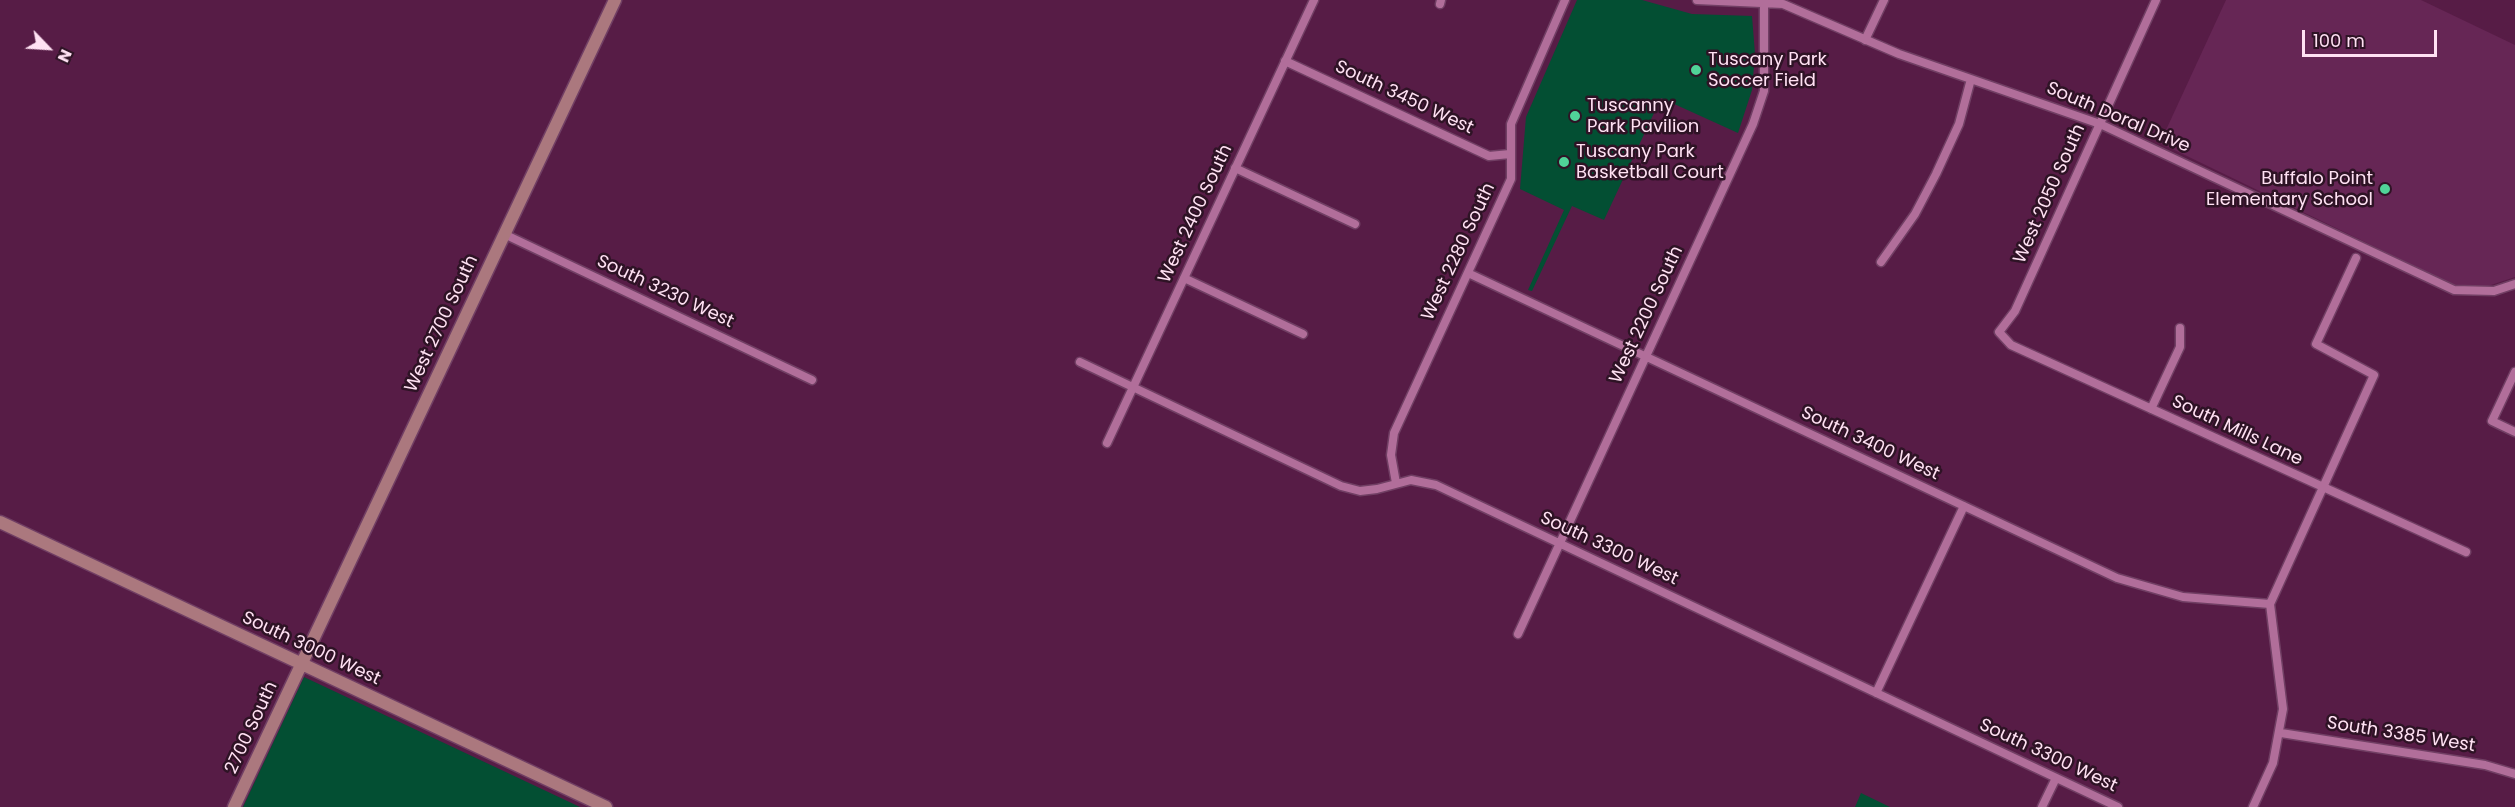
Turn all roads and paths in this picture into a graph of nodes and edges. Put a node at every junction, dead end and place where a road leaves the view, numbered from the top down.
1 (615, 0) edge
2 (1314, 0) edge
3 (1565, 0) edge
4 (1697, 0) edge
5 (1884, 0) edge
6 (2156, 0) edge
7 (1764, 1) edge
8 (1865, 40) junction
9 (1285, 62) junction
10 (1971, 79) junction
11 (2100, 124) junction
12 (1510, 154) junction
13 (1235, 168) junction
14 (1355, 224) dead end
15 (504, 234) junction
16 (2356, 258) dead end
17 (1881, 262) dead end
18 (1468, 273) junction
19 (1184, 278) junction
20 (2515, 284) edge
21 (2180, 328) dead end
22 (1999, 332) joint
23 (1303, 334) dead end
24 (1646, 357) junction
25 (1080, 362) dead end
26 (2515, 372) edge
27 (812, 380) dead end
28 (1133, 388) junction
29 (2151, 409) junction
30 (2515, 432) edge
31 (1107, 443) dead end
32 (1396, 483) junction
33 (2323, 488) junction
34 (1964, 506) junction
35 (0, 522) edge
36 (1560, 544) junction
37 (2466, 552) dead end
38 (2270, 604) junction
39 (1518, 634) dead end
40 (301, 664) junction
41 (1876, 693) junction
42 (2281, 733) junction
43 (2515, 774) edge
44 (2056, 778) junction
45 (234, 807) edge
46 (606, 807) edge
47 (2042, 807) edge
48 (2118, 807) edge
49 (2253, 807) edge

1 - 15 street, West 2700 South
2 - 9 street, West 2400 South
3 - 12 street, West 2280 South
4 - 7 street, South Doral Drive
5 - 8 street
6 - 11 street, West 2050 South
7 - 8 street, South Doral Drive
7 - 24 street, West 2200 South
8 - 10 street, South Doral Drive
9 - 12 street, South 3450 West
9 - 13 street, West 2400 South
10 - 11 street, South Doral Drive
10 - 17 street
11 - 20 street, South Doral Drive
11 - 22 street, West 2050 South
12 - 18 street, West 2280 South
13 - 14 street
13 - 19 street, West 2400 South
15 - 27 street, South 3230 West
15 - 40 street, West 2700 South
16 - 33 street
18 - 24 street, South 3400 West
18 - 32 street, West 2280 South
19 - 23 street
19 - 28 street, West 2400 South
21 - 29 street
22 - 29 street, South Mills Lane
24 - 34 street, South 3400 West
24 - 36 street, West 2200 South
25 - 28 street, South 3300 West
26 - 30 street
28 - 31 street, West 2400 South
28 - 32 street, South 3300 West
29 - 33 street, South Mills Lane
32 - 36 street, South 3300 West
33 - 37 street, South Mills Lane
33 - 38 street
34 - 38 street, South 3400 West
34 - 41 street
35 - 40 street, South 3000 West
36 - 39 street, West 2200 South
36 - 41 street, South 3300 West
38 - 42 street
40 - 45 street, 2700 South
40 - 46 street, South 3000 West
41 - 44 street, South 3300 West
42 - 43 street, South 3385 West
42 - 49 street
44 - 47 street
44 - 48 street, South 3300 West

